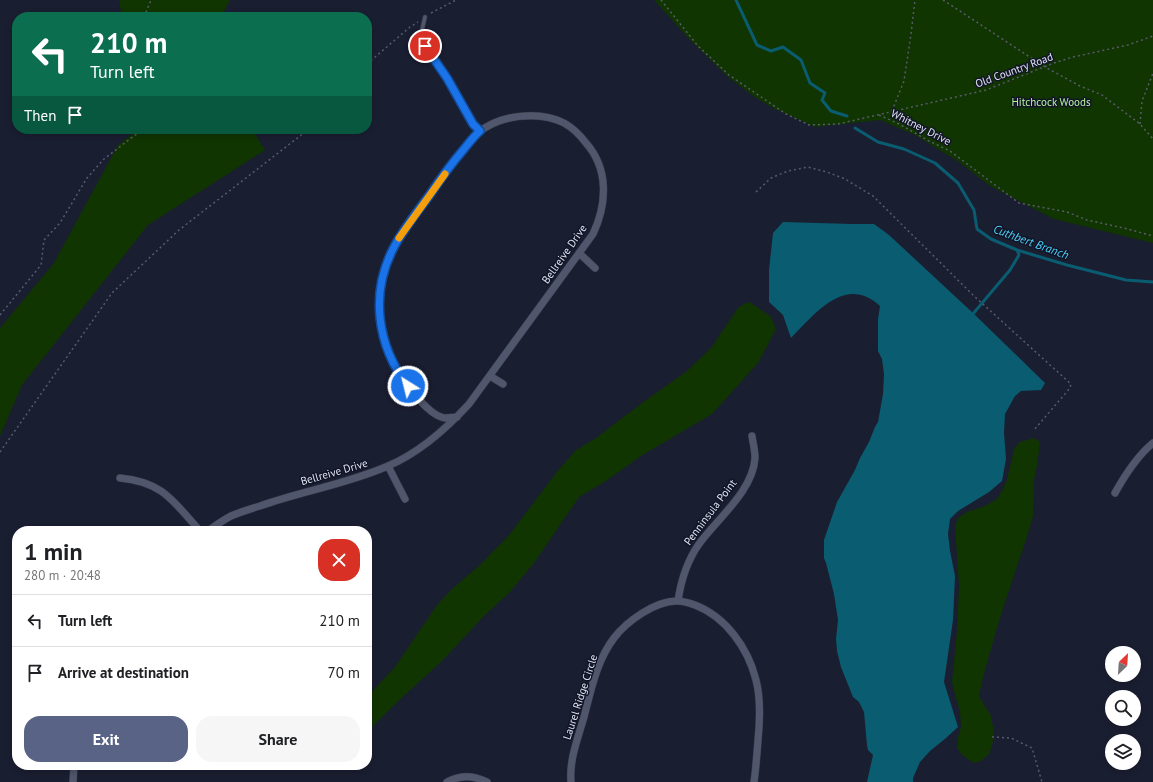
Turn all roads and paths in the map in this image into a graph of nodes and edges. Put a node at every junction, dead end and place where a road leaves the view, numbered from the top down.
1 (151, 0) edge
2 (456, 0) edge
3 (661, 0) edge
4 (915, 0) edge
5 (942, 0) edge
6 (146, 12) edge
7 (425, 17) junction
8 (1153, 36) edge
9 (372, 60) edge
10 (1045, 67) junction
11 (1153, 73) edge
12 (892, 111) junction
13 (879, 115) junction
14 (1140, 124) junction
15 (480, 131) junction
16 (136, 134) edge
17 (303, 134) edge
18 (1153, 139) edge
19 (756, 192) dead end
20 (1153, 236) edge
21 (579, 253) junction
22 (595, 268) dead end
23 (0, 315) edge
24 (490, 376) junction
25 (503, 384) dead end
26 (457, 417) junction
27 (1034, 430) dead end
28 (752, 436) dead end
29 (1153, 442) edge
30 (0, 452) edge
31 (388, 466) junction
32 (120, 478) dead end
33 (1115, 492) dead end
34 (405, 499) dead end
35 (196, 526) edge
36 (216, 526) edge
37 (678, 601) junction
38 (992, 737) dead end
39 (74, 770) edge
40 (74, 782) edge
41 (447, 782) edge
42 (487, 782) edge
43 (571, 782) edge
44 (754, 782) edge
45 (1042, 782) edge

1 - 6 path
2 - 7 path
3 - 13 path, Whitney Drive
4 - 12 path
5 - 10 path
7 - 9 path
7 - 15 lane
8 - 10 path, Old Country Road
10 - 12 path, Old Country Road
10 - 14 path
11 - 14 path
12 - 13 path, Old Country Road
13 - 20 path, Whitney Drive
14 - 18 path
15 - 21 street, Bellreive Drive
15 - 26 street, Bellreive Drive
16 - 23 path
17 - 30 path
19 - 27 path
21 - 22 street
21 - 24 street, Bellreive Drive
24 - 25 street
24 - 26 street, Bellreive Drive
26 - 31 street, Bellreive Drive
28 - 37 street, Penninsula Point
29 - 33 street
31 - 34 street
31 - 36 street, Bellreive Drive
32 - 35 street
37 - 43 street, Laurel Ridge Circle
37 - 44 street
38 - 45 path
39 - 40 street
41 - 42 street

